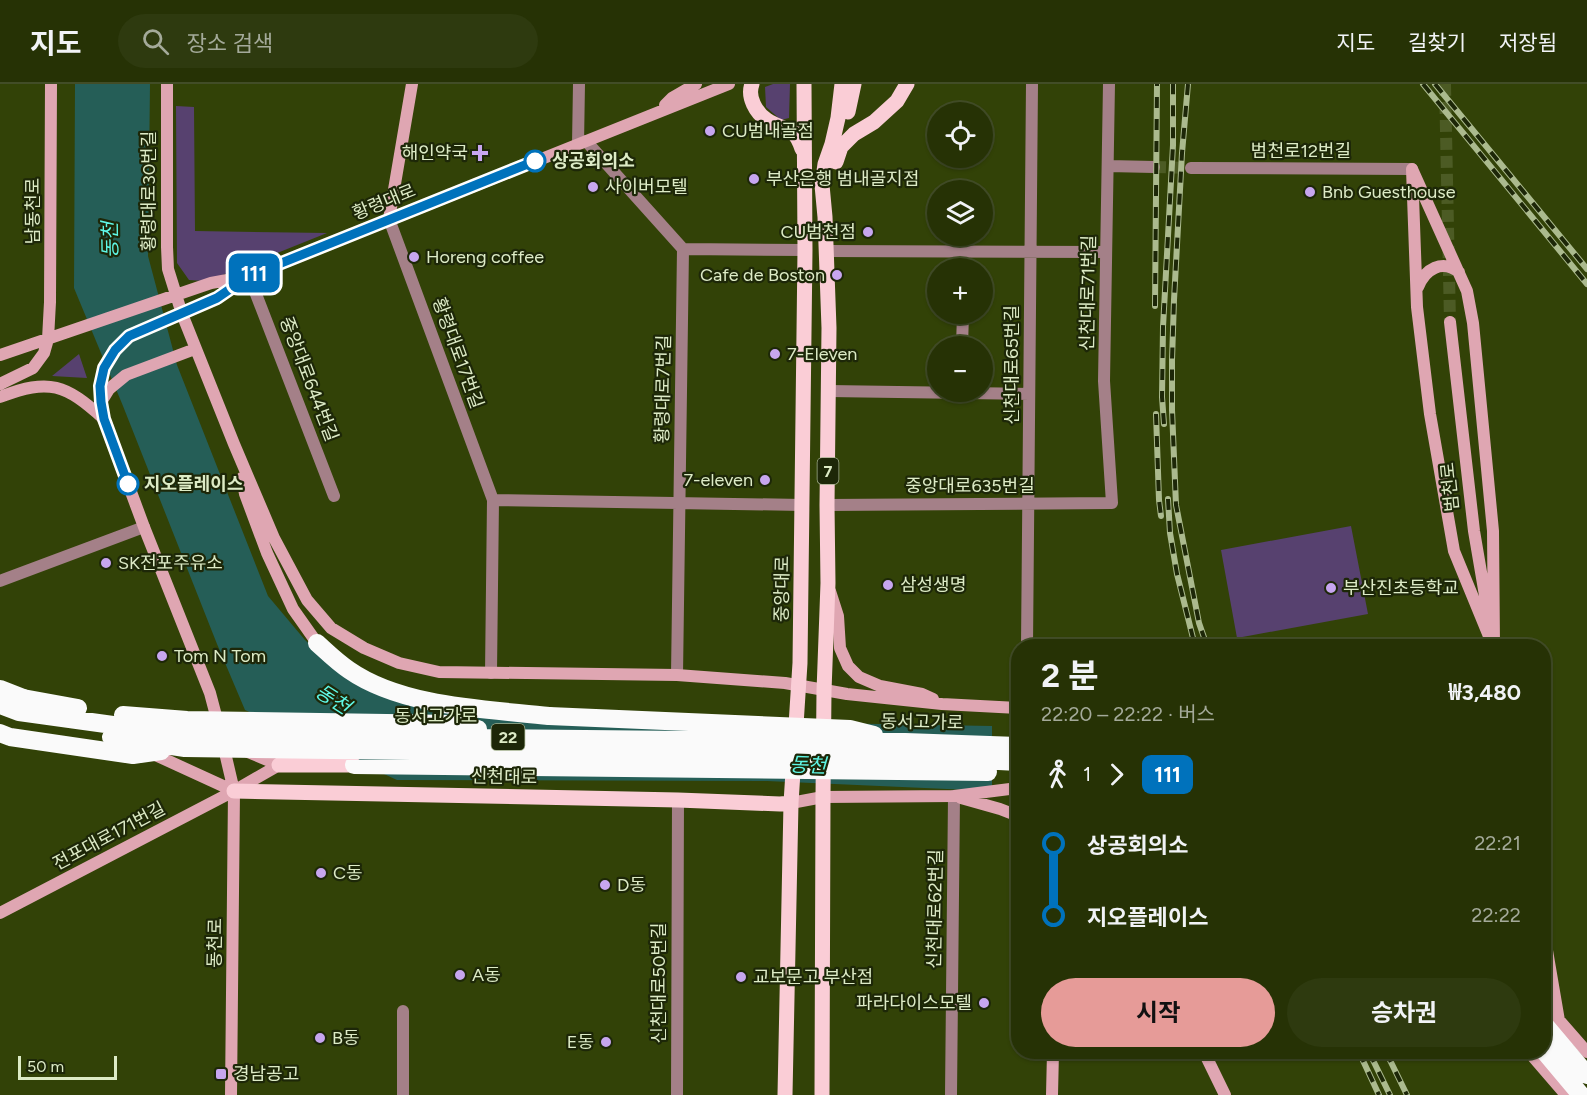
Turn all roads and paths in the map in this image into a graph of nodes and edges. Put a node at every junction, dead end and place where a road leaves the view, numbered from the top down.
1 (51, 84) edge
2 (167, 84) edge
3 (412, 84) edge
4 (579, 84) edge
5 (696, 84) edge
6 (729, 84) edge
7 (752, 84) edge
8 (804, 84) edge
9 (837, 84) edge
10 (842, 84) edge
11 (854, 84) edge
12 (907, 84) edge
13 (1032, 84) edge
14 (1109, 84) edge
15 (840, 103) junction
16 (661, 111) junction
17 (582, 142) junction
18 (841, 147) junction
19 (803, 151) junction
20 (1108, 166) junction
21 (1154, 167) tunnel mouth
22 (1191, 168) tunnel mouth
23 (1412, 169) junction
24 (825, 218) junction
25 (389, 219) junction
26 (683, 249) junction
27 (805, 250) junction
28 (826, 251) junction
29 (964, 251) junction
30 (1031, 251) junction
31 (1106, 252) junction
32 (964, 258) edge
33 (1459, 272) junction
34 (249, 276) junction
35 (176, 296) junction
36 (1417, 307) junction
37 (182, 314) junction
38 (1450, 322) tunnel mouth
39 (48, 339) junction
40 (195, 349) junction
41 (0, 356) edge
42 (0, 384) edge
43 (828, 391) junction
44 (927, 392) edge
45 (993, 393) edge
46 (1029, 394) junction
47 (0, 397) edge
48 (101, 402) junction
49 (104, 419) junction
50 (234, 444) junction
51 (334, 496) dead end
52 (493, 500) junction
53 (1112, 503) joint
54 (680, 504) junction
55 (1029, 504) junction
56 (802, 505) junction
57 (827, 506) junction
58 (144, 527) junction
59 (0, 581) edge
60 (828, 583) junction
61 (1027, 639) edge
62 (1491, 639) edge
63 (1493, 639) edge
64 (1494, 639) edge
65 (317, 643) joint
66 (491, 673) junction
67 (677, 675) junction
68 (799, 686) junction
69 (0, 689) edge
70 (824, 690) junction
71 (0, 697) edge
72 (942, 704) junction
73 (0, 705) edge
74 (1011, 708) edge
75 (0, 718) edge
76 (0, 724) edge
77 (0, 733) edge
78 (518, 737) junction
79 (222, 741) junction
80 (905, 742) junction
81 (1011, 746) edge
82 (185, 748) junction
83 (1011, 762) edge
84 (279, 765) junction
85 (354, 765) joint
86 (1011, 772) edge
87 (1011, 789) edge
88 (234, 791) junction
89 (954, 796) junction
90 (823, 797) junction
91 (678, 800) junction
92 (791, 802) junction
93 (1011, 813) edge
94 (0, 913) edge
95 (403, 1011) dead end
96 (1551, 1021) edge
97 (1587, 1052) edge
98 (1053, 1059) edge
99 (1207, 1059) edge
100 (1535, 1059) edge
101 (1551, 1059) edge
102 (1587, 1075) edge
103 (231, 1095) edge
104 (403, 1095) edge
105 (677, 1095) edge
106 (785, 1095) edge
107 (822, 1095) edge
108 (951, 1095) edge
109 (1052, 1095) edge
110 (1225, 1095) edge
111 (1566, 1095) edge
112 (1572, 1095) edge
113 (1581, 1095) edge

1 - 39 main road, 남동천로
2 - 35 main road, 황령대로30번길
3 - 25 main road
4 - 17 street
5 - 16 main road
6 - 16 main road, 황령대로
7 - 19 main road
8 - 19 main road, 중앙대로 / 7
9 - 15 main road, 7
10 - 15 main road, 7
11 - 18 main road
12 - 18 main road
13 - 30 street, 신천대로65번길
14 - 20 street, 신천대로71번길
15 - 24 main road, 7
16 - 17 main road, 황령대로
17 - 25 main road, 황령대로
17 - 26 street
18 - 24 main road
19 - 27 main road, 중앙대로 / 7
20 - 21 street
20 - 31 street, 신천대로71번길
22 - 23 street, 범천로12번길
23 - 33 main road
23 - 36 main road
24 - 28 main road, 7
25 - 34 main road, 황령대로
25 - 52 street, 황령대로17번길
26 - 27 street
26 - 54 street, 황령대로7번길
27 - 56 main road, 중앙대로 / 7
28 - 29 street
28 - 43 main road, 7
29 - 30 street
29 - 32 street
30 - 31 street
30 - 46 street, 신천대로65번길
31 - 53 street, 신천대로71번길
33 - 36 main road
33 - 64 main road
34 - 35 main road, 황령대로
34 - 37 main road
34 - 51 street, 중앙대로644번길
35 - 37 main road
35 - 39 main road, 황령대로
36 - 62 main road
37 - 40 main road
37 - 48 main road, 동천로
38 - 63 main road, 범천로
39 - 41 main road, 황령대로
39 - 42 main road
40 - 48 main road
40 - 50 main road
43 - 44 street
43 - 57 main road, 7
45 - 46 street
46 - 55 street, 신천대로65번길
47 - 49 main road
48 - 49 main road, 동천로
49 - 58 main road, 동천로
50 - 65 main road
50 - 66 main road
52 - 54 street
52 - 66 street, 황령대로17번길
53 - 55 street, 중앙대로635번길
54 - 56 street
54 - 67 street, 황령대로7번길
55 - 57 street, 중앙대로635번길
55 - 61 street, 신천대로65번길
56 - 68 main road, 중앙대로 / 7
57 - 60 main road, 7
58 - 59 street
58 - 79 main road, 동천로
60 - 70 main road, 7
60 - 72 main road
65 - 80 highway, bridge
66 - 67 main road
67 - 68 main road
68 - 70 main road
68 - 92 main road, 중앙대로 / 7, bridge
69 - 78 highway, bridge
70 - 72 main road
70 - 90 main road, 7, bridge
71 - 79 main road
72 - 74 main road
73 - 78 highway, 동서고가로 / 22, bridge
75 - 82 highway, 동서고가로 / 22, bridge
76 - 88 main road, 신천대로
77 - 82 highway, bridge
78 - 80 highway, 동서고가로 / 22, bridge
79 - 84 main road
79 - 88 main road, 동천로
80 - 81 highway, 동서고가로 / 22, bridge
82 - 83 highway, 동서고가로 / 22, bridge
84 - 85 main road
84 - 88 main road, 전포대로171번길
85 - 86 highway, bridge
87 - 89 main road, 신천대로
88 - 91 main road, 신천대로
88 - 94 main road, 전포대로171번길
88 - 103 main road, 동천로
89 - 90 main road, 신천대로
89 - 93 main road
89 - 108 street, 신천대로62번길
90 - 92 main road, 신천대로
90 - 107 main road, 7
91 - 92 main road, 신천대로
91 - 105 street, 신천대로50번길
92 - 106 main road, 중앙대로 / 7
95 - 104 street
96 - 97 main road
96 - 102 highway, bridge
96 - 112 main road
98 - 109 main road
99 - 110 main road
100 - 111 main road
101 - 113 highway, bridge

